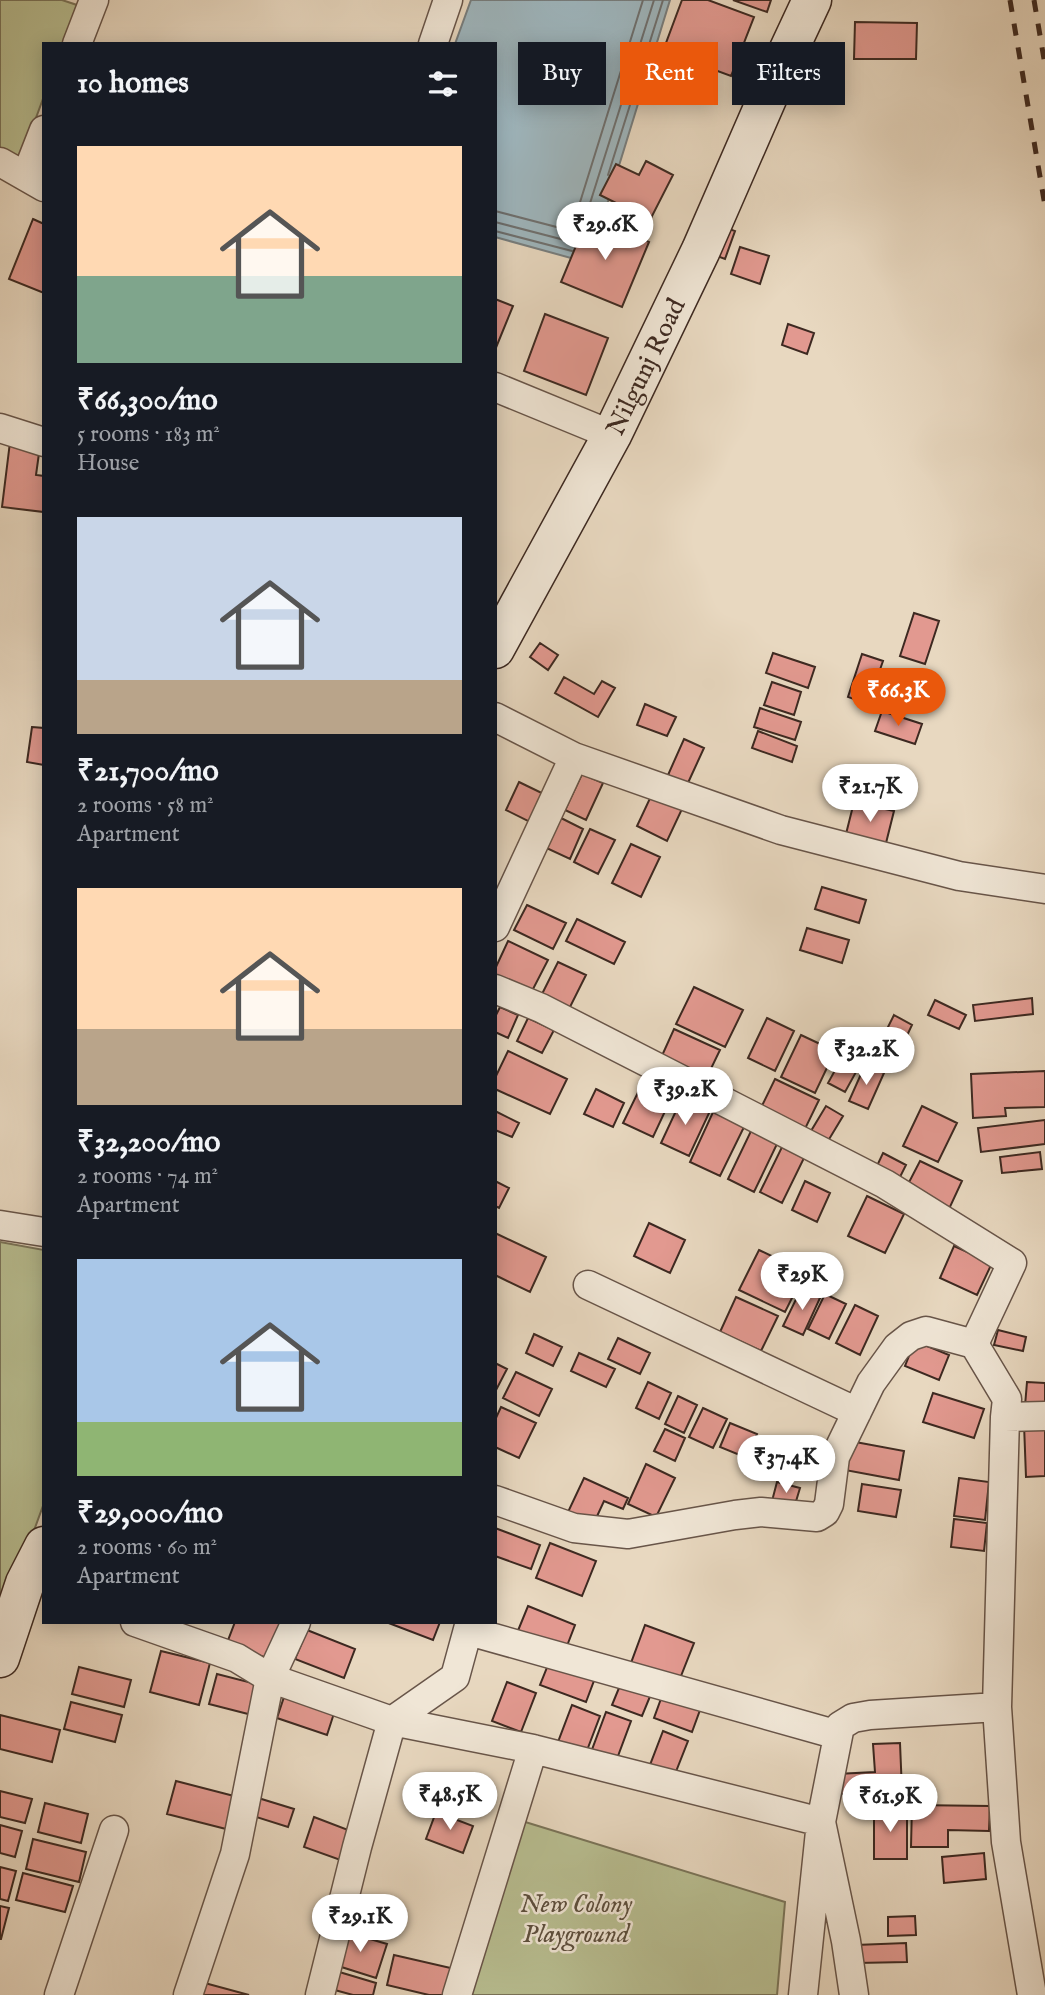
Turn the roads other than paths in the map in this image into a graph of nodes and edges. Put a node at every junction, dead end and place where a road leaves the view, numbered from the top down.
1 (94, 0) edge
2 (448, 0) edge
3 (813, 0) edge
4 (78, 42) edge
5 (434, 42) edge
6 (42, 141) edge
7 (0, 162) edge
8 (35, 181) edge
9 (497, 388) edge
10 (0, 428) edge
11 (612, 435) junction
12 (42, 441) edge
13 (497, 645) edge
14 (497, 718) edge
15 (574, 757) junction
16 (1045, 889) edge
17 (497, 923) edge
18 (497, 990) edge
19 (0, 1225) edge
20 (42, 1232) edge
21 (588, 1286) dead end
22 (974, 1344) junction
23 (857, 1412) junction
24 (1045, 1416) edge
25 (1005, 1417) junction
26 (501, 1509) edge
27 (42, 1554) edge
28 (34, 1587) edge
29 (147, 1624) edge
30 (295, 1624) edge
31 (469, 1626) edge
32 (176, 1629) edge
33 (0, 1658) edge
34 (270, 1678) junction
35 (996, 1707) junction
36 (392, 1721) junction
37 (838, 1734) junction
38 (533, 1749) junction
39 (821, 1822) junction
40 (114, 1830) dead end
41 (59, 1995) edge
42 (188, 1995) edge
43 (320, 1995) edge
44 (457, 1995) edge
45 (803, 1995) edge
46 (854, 1995) edge
47 (1032, 1995) edge

1 - 4 street
2 - 5 street
3 - 11 street, Nilgunj Road
6 - 8 street
7 - 8 street
9 - 11 street
10 - 12 street
11 - 13 street, Nilgunj Road
14 - 15 street
15 - 16 street
15 - 17 street
18 - 22 street
19 - 20 street
21 - 23 street
22 - 23 street
22 - 25 street
23 - 26 street
24 - 25 street
25 - 35 street
27 - 28 street
28 - 33 street
29 - 32 street
30 - 34 street
31 - 36 street
31 - 37 street
32 - 34 street
34 - 36 street
34 - 42 street
35 - 37 street
35 - 47 street
36 - 38 street
36 - 43 street
37 - 39 street
38 - 39 street
38 - 44 street
39 - 45 street
39 - 46 street
40 - 41 street

